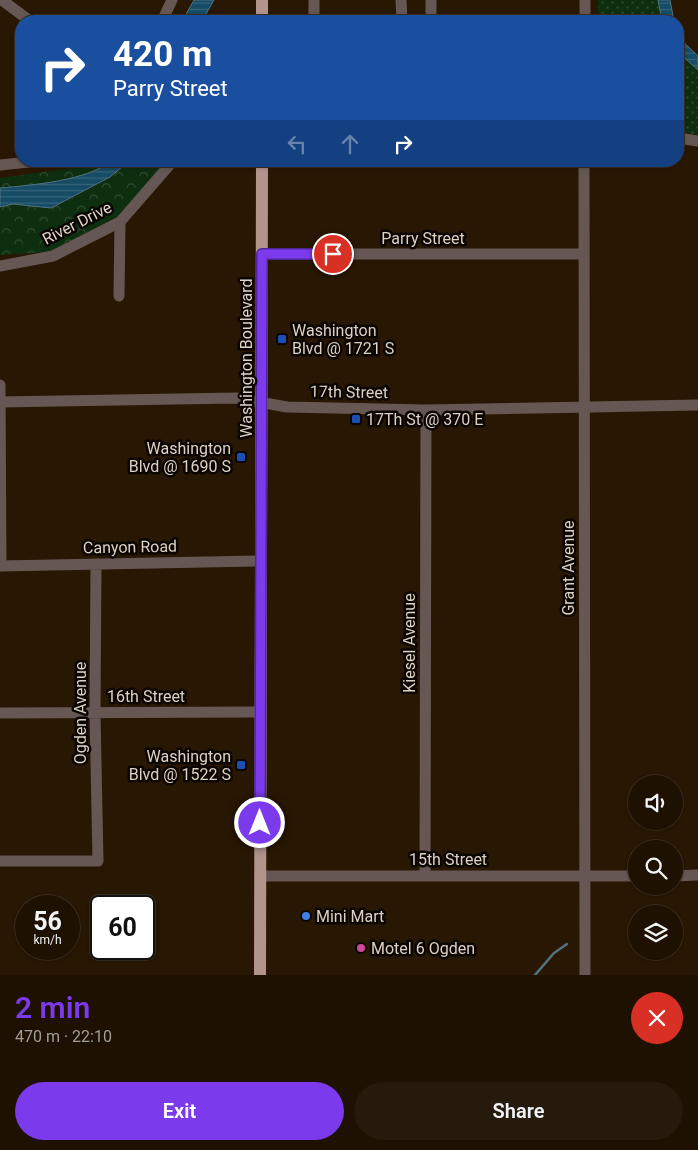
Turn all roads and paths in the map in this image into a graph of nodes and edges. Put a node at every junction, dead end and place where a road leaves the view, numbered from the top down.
1 (2, 0) edge
2 (172, 0) edge
3 (262, 0) edge
4 (314, 0) edge
5 (401, 0) edge
6 (431, 0) edge
7 (585, 0) edge
8 (22, 15) edge
9 (165, 15) edge
10 (262, 15) edge
11 (314, 15) edge
12 (402, 15) edge
13 (431, 15) edge
14 (585, 15) edge
15 (684, 139) edge
16 (698, 141) edge
17 (15, 163) edge
18 (0, 165) edge
19 (168, 167) edge
20 (262, 167) edge
21 (584, 167) edge
22 (120, 222) junction
23 (262, 254) junction
24 (584, 254) junction
25 (0, 266) edge
26 (119, 296) dead end
27 (0, 385) edge
28 (0, 402) edge
29 (262, 403) junction
30 (698, 405) edge
31 (584, 406) junction
32 (426, 410) junction
33 (261, 561) junction
34 (96, 564) junction
35 (0, 566) edge
36 (0, 712) edge
37 (261, 712) junction
38 (95, 713) junction
39 (0, 862) edge
40 (698, 875) edge
41 (260, 876) junction
42 (426, 876) junction
43 (584, 876) junction
44 (628, 876) edge
45 (683, 876) edge
46 (260, 975) edge
47 (584, 975) edge

1 - 8 street
2 - 9 street
3 - 10 main road
4 - 11 street
5 - 12 street
6 - 13 street
7 - 14 street
15 - 16 street
17 - 18 street
19 - 22 street, River Drive
20 - 23 main road, Washington Boulevard
21 - 24 street, Grant Avenue
22 - 25 street, River Drive
22 - 26 street
23 - 24 street, Parry Street
23 - 29 main road, Washington Boulevard
24 - 31 street, Grant Avenue
27 - 28 street
28 - 29 street, 17th Street
28 - 35 street
29 - 32 street, 17th Street
29 - 33 main road, Washington Boulevard
30 - 31 street, 17th Street
31 - 32 street, 17th Street
31 - 43 street, Grant Avenue
32 - 42 street, Kiesel Avenue
33 - 34 street, Canyon Road
33 - 37 main road, Washington Boulevard
34 - 35 street, Canyon Road
34 - 38 street, Ogden Avenue
36 - 38 street, 16th Street
37 - 38 street, 16th Street
37 - 41 main road, Washington Boulevard
38 - 39 street, Ogden Avenue
40 - 45 street
41 - 42 street, 15th Street
41 - 46 main road, Washington Boulevard
42 - 43 street, 15th Street
43 - 44 street, 15th Street
43 - 47 street, Grant Avenue

